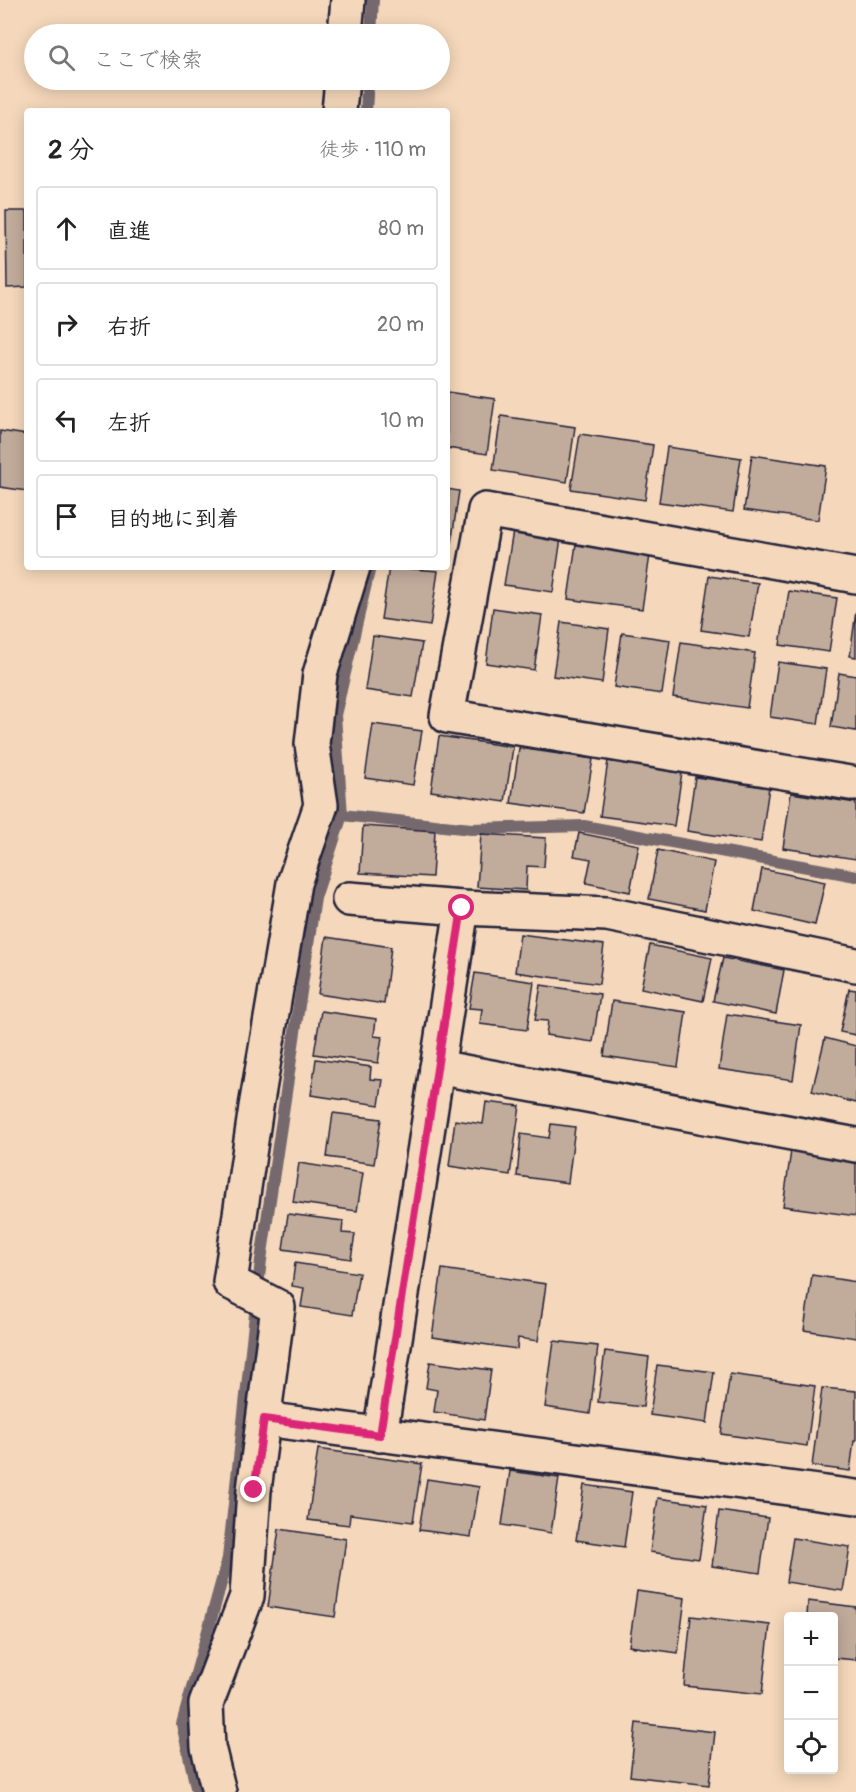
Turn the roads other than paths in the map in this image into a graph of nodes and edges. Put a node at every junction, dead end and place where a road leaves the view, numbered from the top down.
1 (348, 0) edge
2 (346, 24) edge
3 (341, 90) edge
4 (339, 108) edge
5 (352, 570) edge
6 (856, 576) edge
7 (856, 784) edge
8 (349, 899) dead end
9 (462, 908) junction
10 (856, 965) edge
11 (437, 1067) junction
12 (856, 1145) edge
13 (264, 1419) junction
14 (380, 1435) junction
15 (856, 1497) edge
16 (219, 1792) edge

1 - 2 street
3 - 4 street
5 - 13 street
6 - 7 street
8 - 9 street
9 - 10 street
9 - 11 street
11 - 12 street
11 - 14 street
13 - 14 street
13 - 16 street
14 - 15 street

